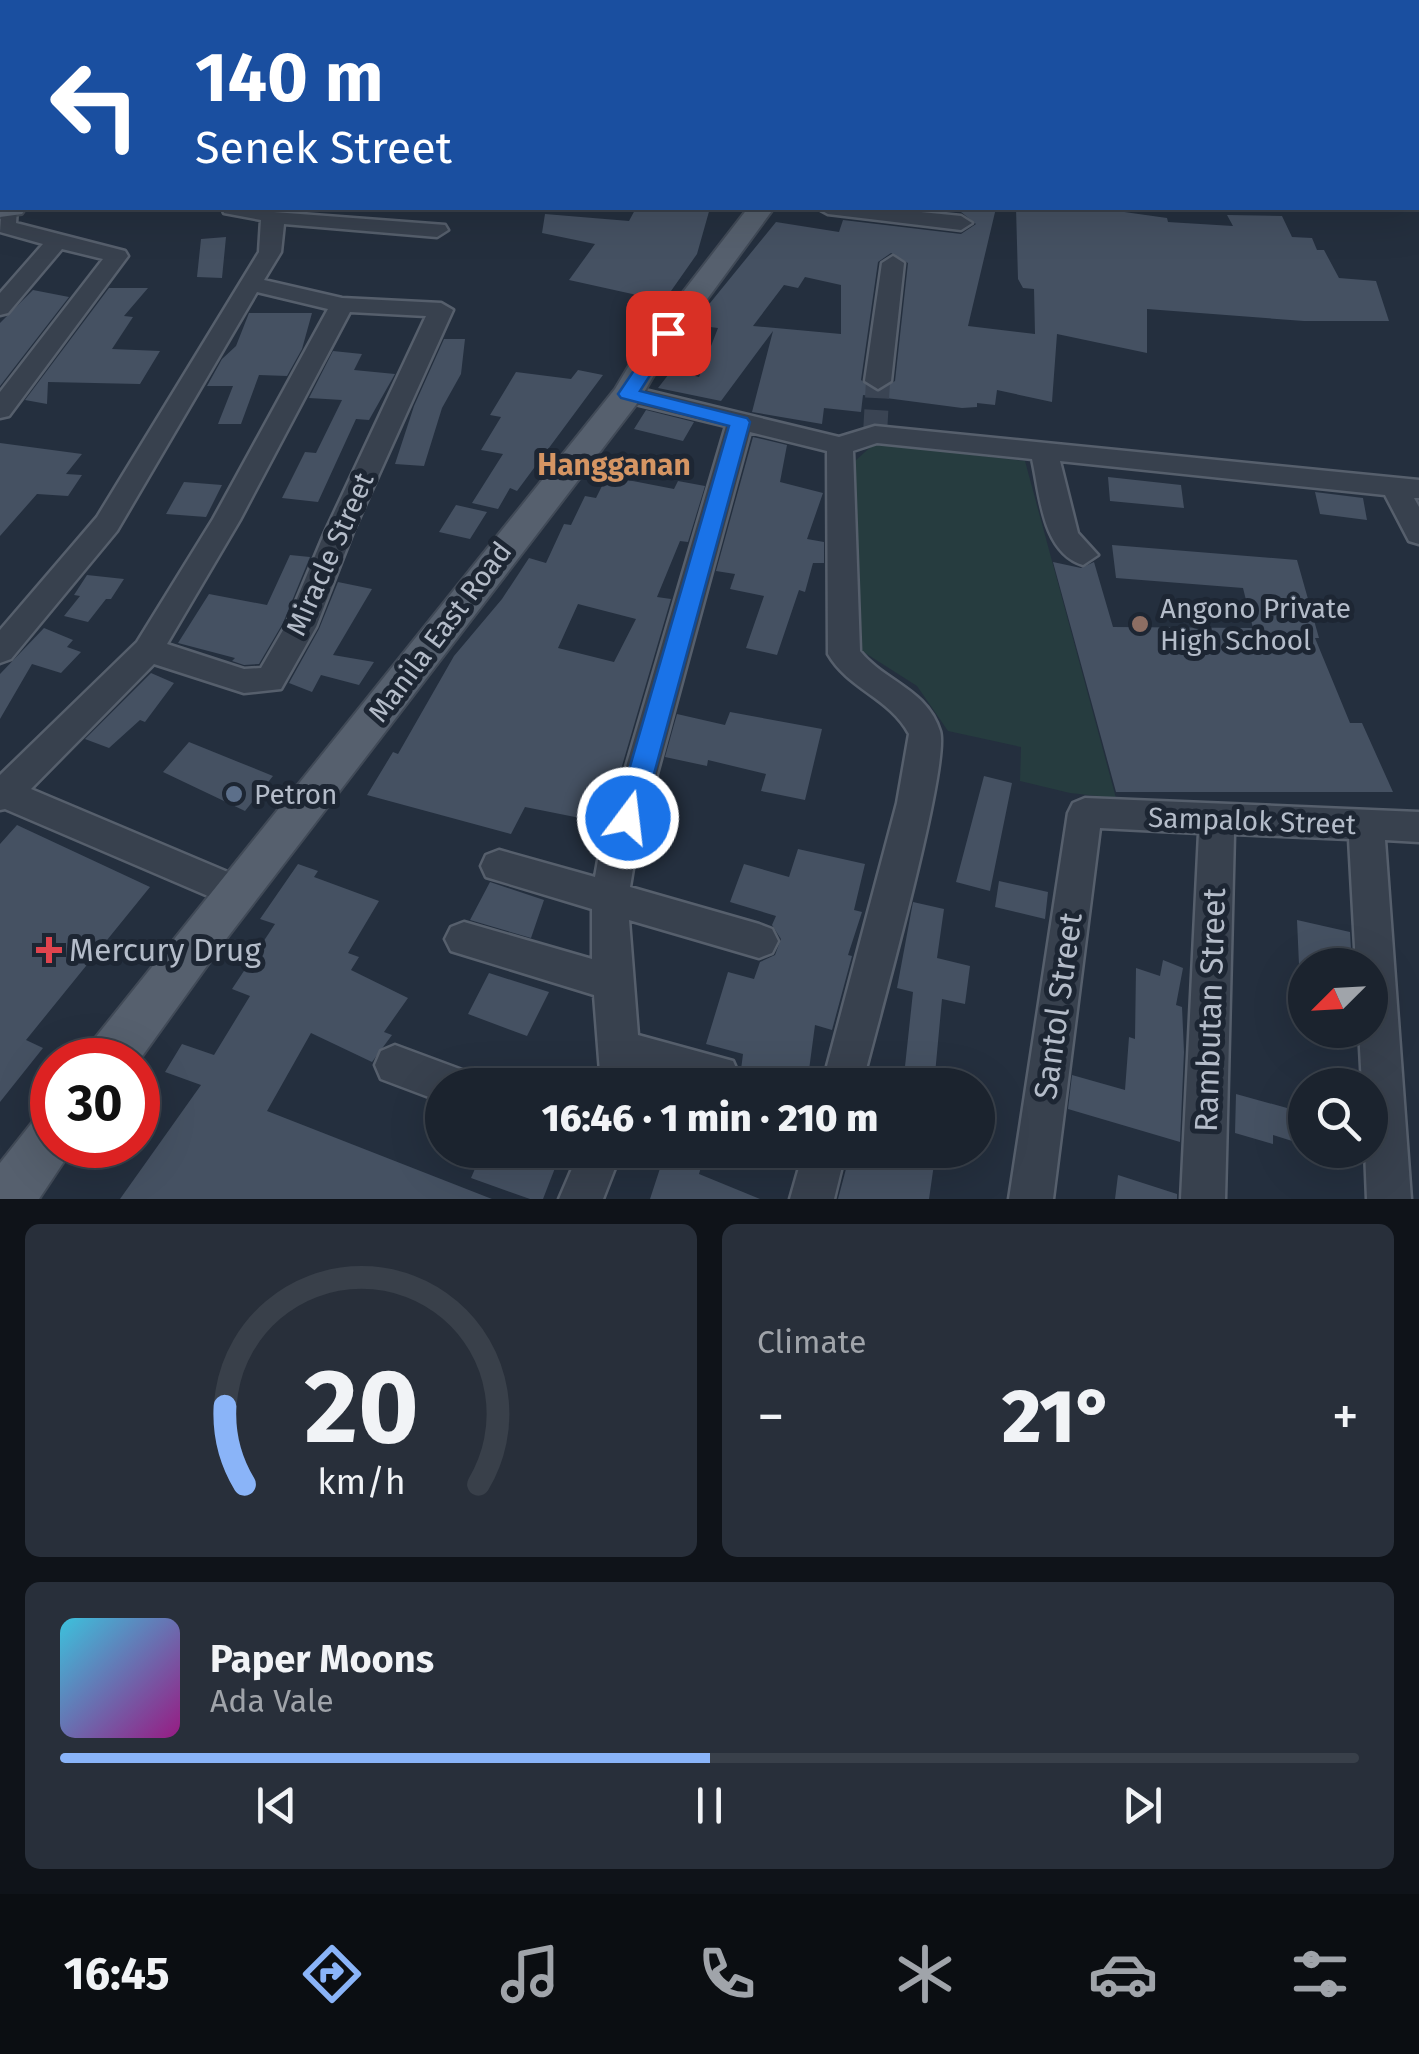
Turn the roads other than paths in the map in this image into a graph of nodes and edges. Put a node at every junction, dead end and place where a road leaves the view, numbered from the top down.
1 (6, 210) edge
2 (242, 210) edge
3 (760, 210) edge
4 (845, 210) edge
5 (272, 216) junction
6 (961, 224) dead end
7 (437, 230) dead end
8 (58, 240) junction
9 (893, 263) dead end
10 (250, 283) junction
11 (342, 306) junction
12 (0, 308) edge
13 (878, 380) tunnel mouth
14 (628, 394) junction
15 (0, 410) edge
16 (740, 422) junction
17 (840, 446) junction
18 (1044, 452) junction
19 (1407, 488) edge
20 (1419, 534) edge
21 (1084, 555) dead end
22 (148, 650) junction
23 (0, 651) edge
24 (1, 793) edge
25 (1085, 813) joint
26 (1218, 820) junction
27 (1366, 826) junction
28 (1419, 828) edge
29 (498, 866) dead end
30 (236, 892) junction
31 (611, 898) junction
32 (464, 938) dead end
33 (759, 941) dead end
34 (613, 983) junction
35 (126, 1038) edge
36 (395, 1065) dead end
37 (622, 1068) edge
38 (846, 1068) edge
39 (425, 1076) edge
40 (30, 1167) edge
41 (594, 1168) edge
42 (820, 1168) edge
43 (6, 1199) edge
44 (581, 1199) edge
45 (812, 1199) edge
46 (1030, 1199) edge
47 (1204, 1199) edge
48 (1389, 1199) edge

1 - 8 street
2 - 5 street
3 - 14 main road, Manila East Road
4 - 6 street
5 - 7 street
5 - 10 street
8 - 12 street
8 - 15 street
9 - 13 street
10 - 11 street
10 - 23 street
11 - 22 street
11 - 22 street, Miracle Street
14 - 16 street
14 - 30 main road, Manila East Road
16 - 17 street
16 - 31 street
17 - 18 street
17 - 38 street
18 - 19 street
18 - 21 street
19 - 20 street
22 - 24 street
24 - 30 street
25 - 26 street, Sampalok Street
25 - 46 street, Santol Street
26 - 27 street, Sampalok Street
26 - 47 street, Rambutan Street
27 - 28 street, Sampalok Street
27 - 48 street
29 - 31 street
30 - 35 main road, Manila East Road
31 - 33 street
31 - 34 street
32 - 34 street
34 - 37 street
36 - 39 street
40 - 43 main road
41 - 44 street
42 - 45 street

